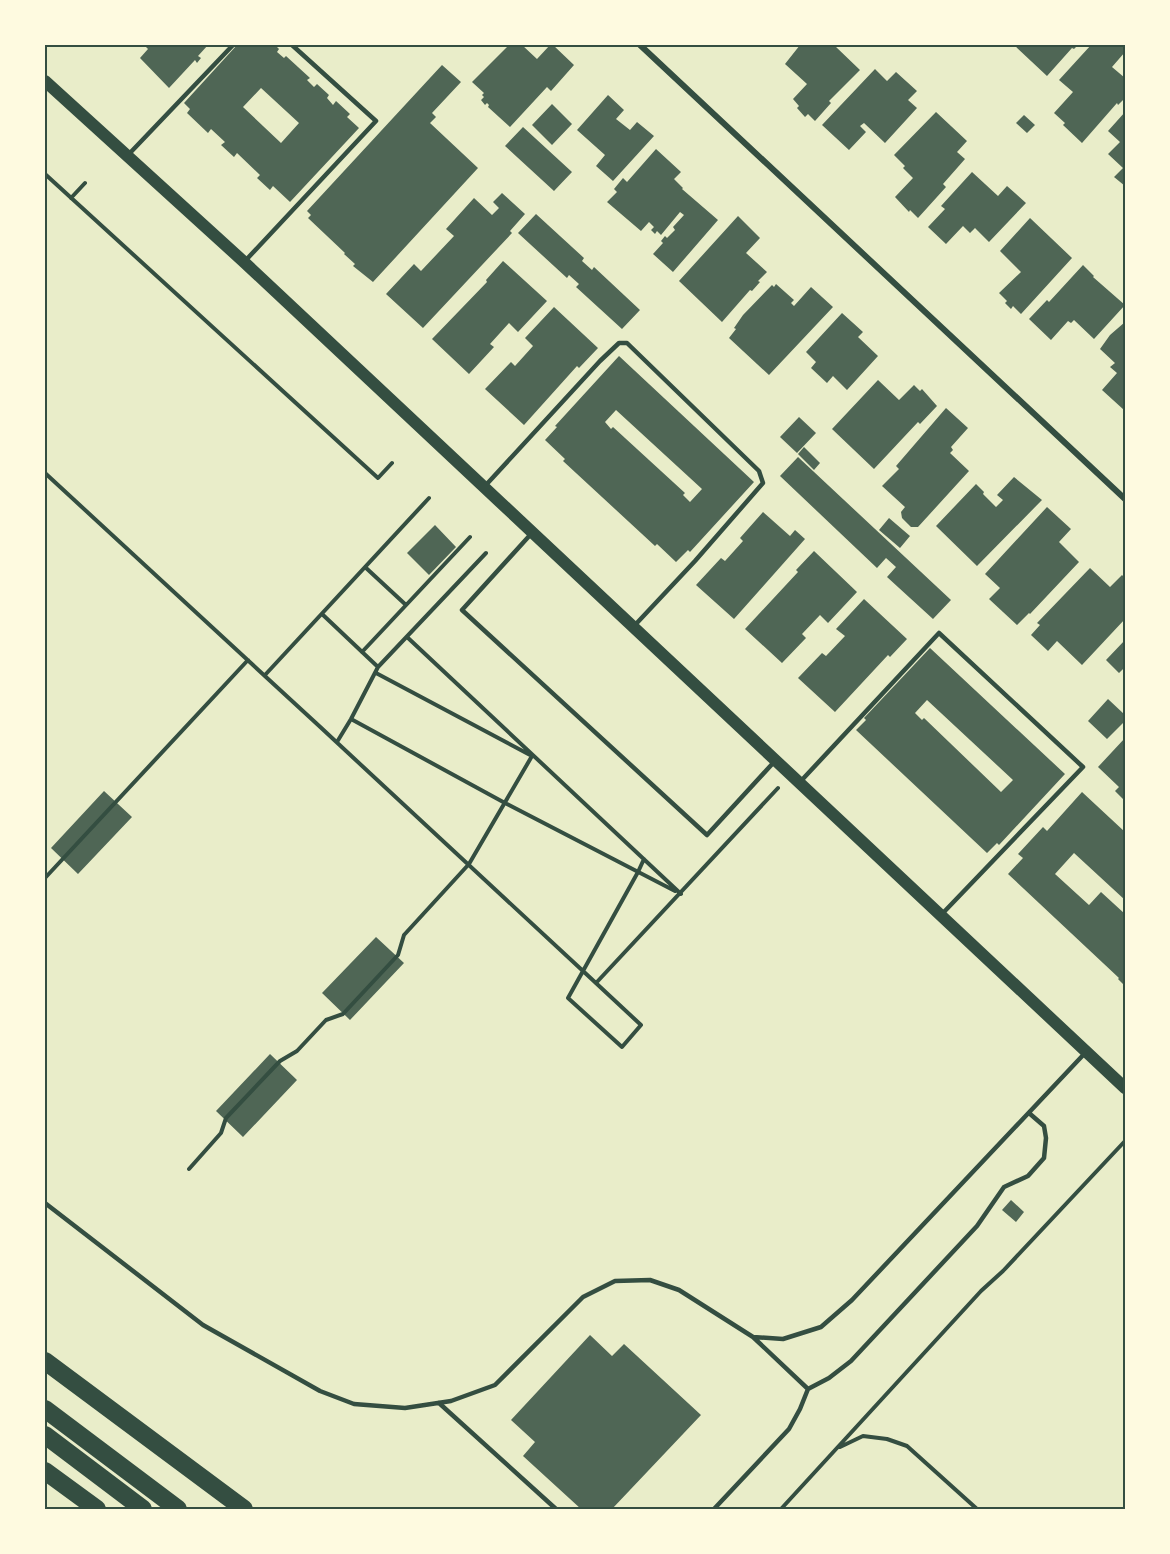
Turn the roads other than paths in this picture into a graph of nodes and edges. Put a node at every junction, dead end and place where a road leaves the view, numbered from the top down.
1 (233, 45) edge
2 (292, 45) edge
3 (640, 45) edge
4 (45, 81) edge
5 (127, 157) junction
6 (244, 262) junction
7 (483, 488) junction
8 (1125, 499) edge
9 (532, 533) junction
10 (633, 627) junction
11 (776, 760) junction
12 (795, 778) junction
13 (940, 916) junction
14 (1086, 1052) junction
15 (1125, 1088) edge
16 (1029, 1113) junction
17 (45, 1203) edge
18 (753, 1337) junction
19 (45, 1361) edge
20 (808, 1389) junction
21 (439, 1403) junction
22 (45, 1409) edge
23 (45, 1435) edge
24 (45, 1471) edge
25 (97, 1509) edge
26 (143, 1509) edge
27 (178, 1509) edge
28 (244, 1509) edge
29 (556, 1509) edge
30 (714, 1509) edge

1 - 5 lane
2 - 6 lane
3 - 8 street
4 - 5 main road
5 - 6 main road
6 - 7 main road
7 - 9 main road
7 - 10 lane
9 - 10 main road
9 - 11 lane
10 - 11 main road
11 - 12 main road
12 - 13 main road
12 - 13 lane
13 - 14 main road
14 - 15 main road
14 - 16 lane
16 - 18 lane
16 - 20 lane
17 - 21 lane
18 - 20 lane
18 - 21 lane
19 - 28 highway
20 - 30 lane
21 - 29 lane
22 - 27 highway
23 - 26 highway
24 - 25 highway

